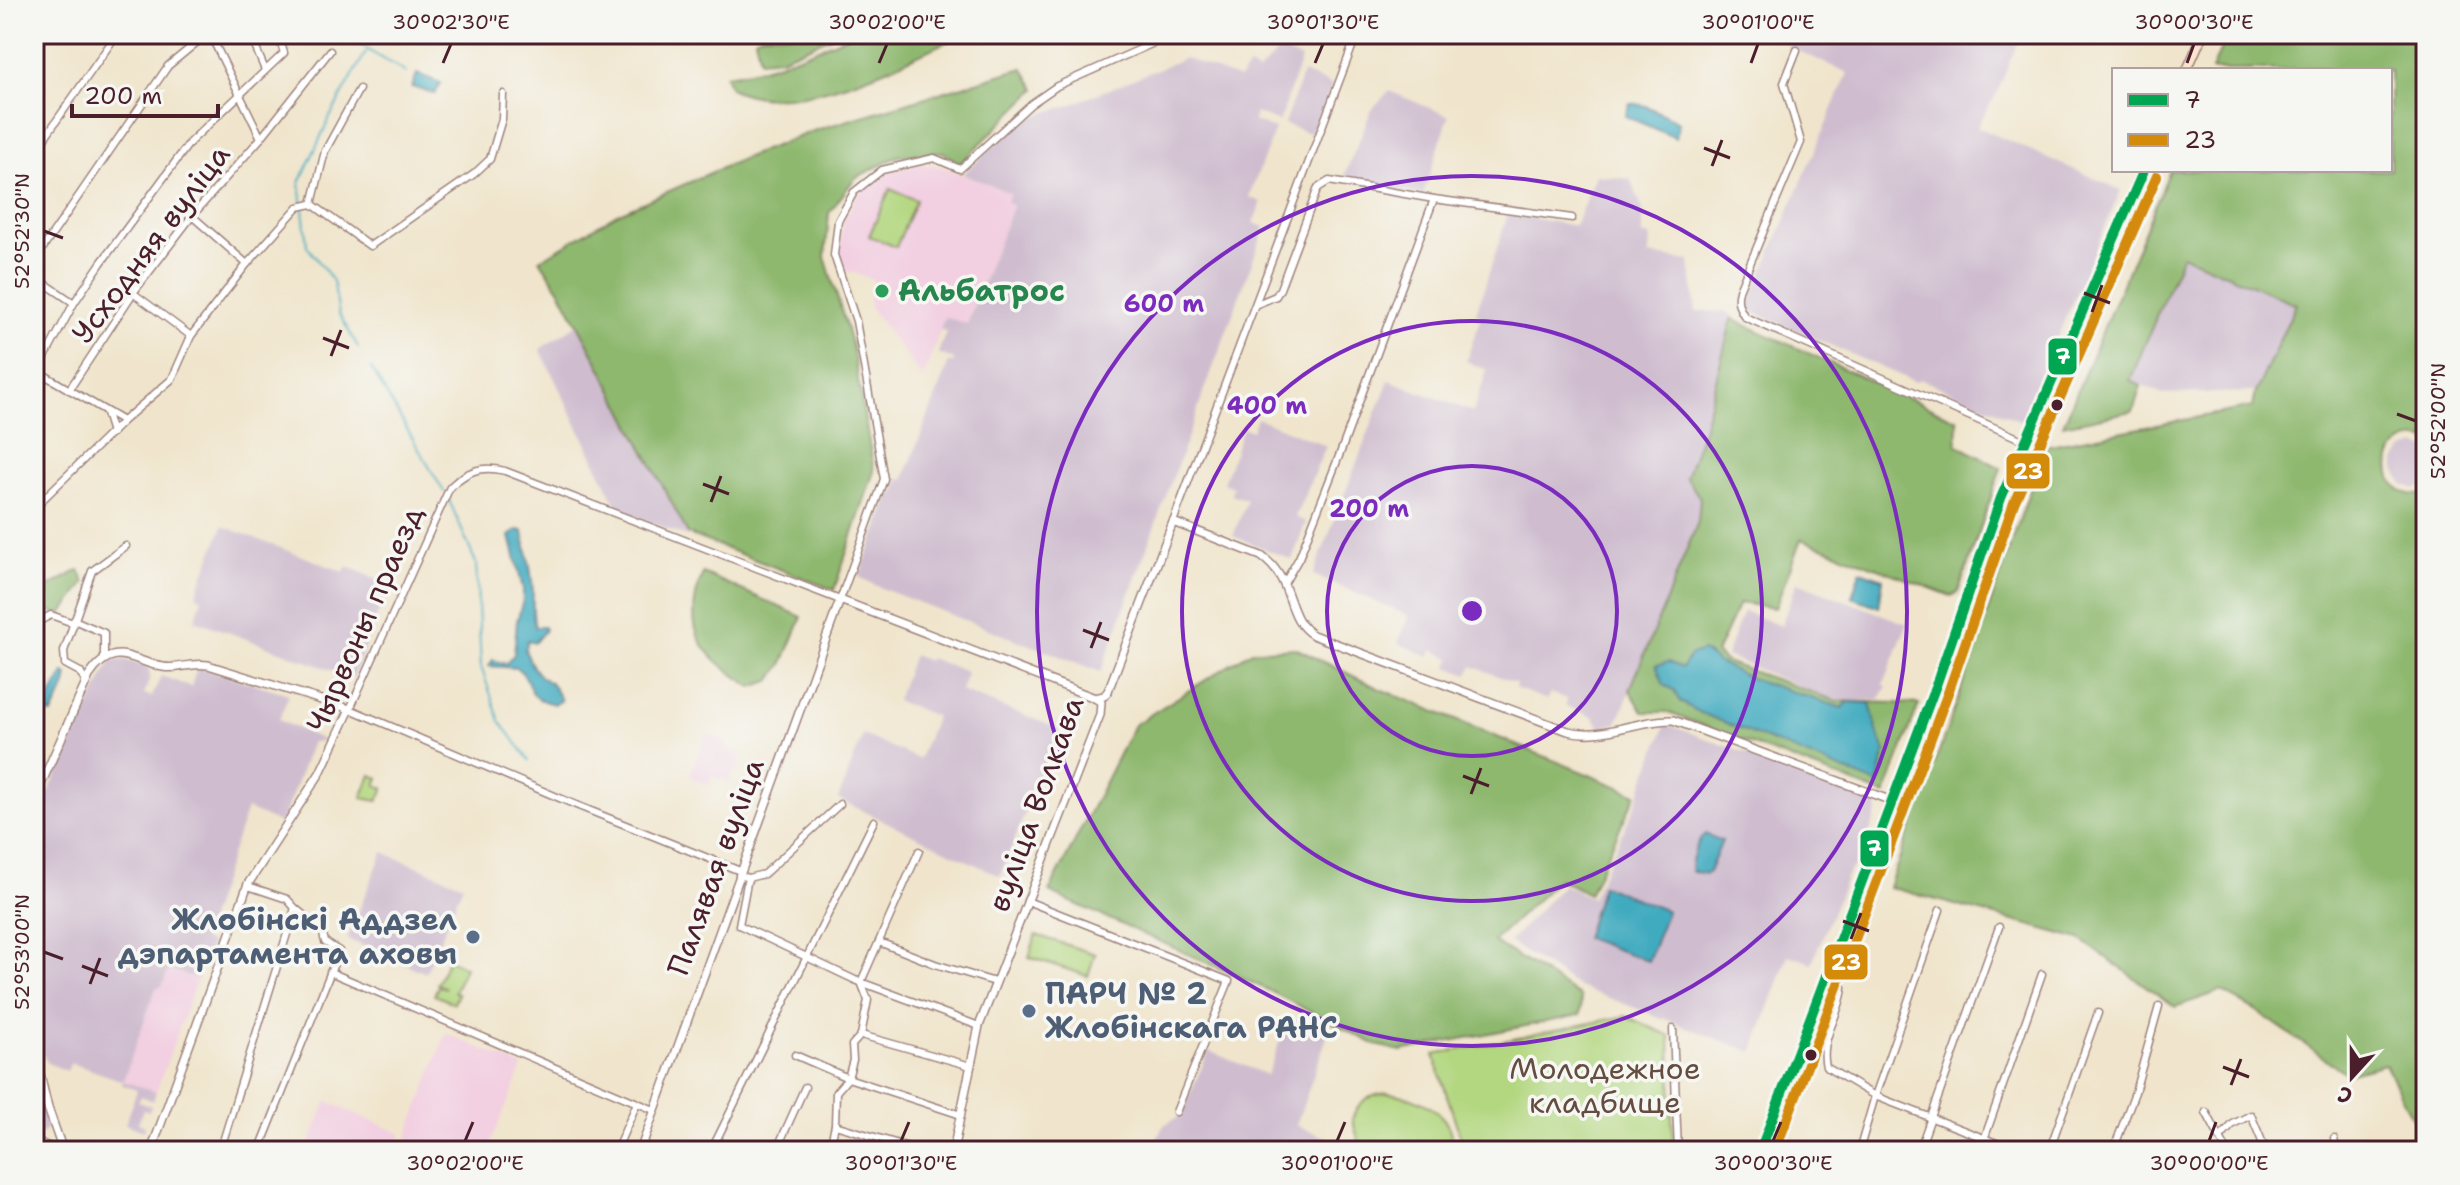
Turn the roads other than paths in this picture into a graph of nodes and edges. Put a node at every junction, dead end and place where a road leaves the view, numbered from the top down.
1 (117, 34) edge
2 (208, 34) edge
3 (250, 34) edge
4 (278, 34) edge
5 (1174, 34) edge
6 (1357, 34) edge
7 (2203, 34) edge
8 (1797, 50) dead end
9 (330, 51) dead end
10 (2188, 68) edge
11 (265, 70) junction
12 (359, 89) dead end
13 (240, 94) junction
14 (503, 94) dead end
15 (261, 138) junction
16 (34, 153) edge
17 (2143, 172) edge
18 (1434, 199) junction
19 (312, 204) junction
20 (192, 216) junction
21 (1572, 218) dead end
22 (34, 261) edge
23 (247, 264) junction
24 (34, 276) edge
25 (133, 293) junction
26 (74, 303) junction
27 (1257, 304) junction
28 (191, 336) junction
29 (34, 369) edge
30 (69, 390) junction
31 (106, 413) junction
32 (123, 421) junction
33 (112, 433) junction
34 (2025, 441) junction
35 (34, 508) edge
36 (1173, 522) junction
37 (126, 546) dead end
38 (1285, 582) junction
39 (840, 600) junction
40 (73, 621) junction
41 (34, 624) edge
42 (104, 659) junction
43 (86, 683) junction
44 (1095, 698) junction
45 (350, 709) junction
46 (34, 800) edge
47 (1892, 801) junction
48 (840, 804) dead end
49 (874, 821) dead end
50 (919, 851) dead end
51 (740, 873) junction
52 (748, 878) junction
53 (248, 886) junction
54 (1027, 901) junction
55 (295, 908) junction
56 (1940, 910) dead end
57 (1999, 927) dead end
58 (879, 942) junction
59 (806, 957) junction
60 (330, 972) junction
61 (2042, 974) dead end
62 (1827, 976) junction
63 (861, 982) junction
64 (995, 982) junction
65 (2159, 1006) dead end
66 (2098, 1013) dead end
67 (979, 1026) junction
68 (1673, 1029) dead end
69 (861, 1035) junction
70 (34, 1049) edge
71 (795, 1055) dead end
72 (971, 1066) junction
73 (848, 1078) junction
74 (805, 1087) dead end
75 (1875, 1096) junction
76 (637, 1103) junction
77 (654, 1110) junction
78 (1176, 1112) dead end
79 (2206, 1112) dead end
80 (961, 1115) junction
81 (1930, 1119) junction
82 (835, 1125) junction
83 (2221, 1137) junction
84 (1984, 1139) junction
85 (2334, 1139) dead end
86 (34, 1142) edge
87 (61, 1151) edge
88 (151, 1151) edge
89 (220, 1151) edge
90 (259, 1151) edge
91 (616, 1151) edge
92 (640, 1151) edge
93 (711, 1151) edge
94 (776, 1151) edge
95 (829, 1151) edge
96 (922, 1151) edge
97 (953, 1151) edge
98 (1678, 1151) edge
99 (1760, 1151) edge
100 (1859, 1151) edge
101 (1919, 1151) edge
102 (1980, 1151) edge
103 (2017, 1151) edge
104 (2049, 1151) edge
105 (2113, 1151) edge
106 (2227, 1151) edge
107 (2266, 1151) edge
108 (2337, 1151) edge

1 - 16 street
2 - 13 street
2 - 22 street
3 - 11 street
4 - 11 street, Усходняя вуліца
5 - 39 street
6 - 27 street, вуліца Волкава
7 - 10 main road
8 - 34 street
9 - 15 street, Усходняя вуліца
11 - 13 street, Усходняя вуліца
12 - 19 street
13 - 15 street
13 - 26 street, Усходняя вуліца
14 - 19 street
15 - 20 street, Усходняя вуліца
17 - 34 main road
18 - 21 street
18 - 27 street
18 - 38 street
19 - 23 street
20 - 23 street
20 - 25 street, Усходняя вуліца
23 - 28 street
24 - 26 street
25 - 28 street
25 - 30 street, Усходняя вуліца
26 - 29 street, Усходняя вуліца
27 - 36 street, вуліца Волкава
28 - 32 street
29 - 30 street
30 - 31 street
31 - 32 street
31 - 33 street
32 - 33 street
33 - 35 street
34 - 47 main road
36 - 38 street
36 - 44 street, вуліца Волкава
37 - 40 street
38 - 47 street
39 - 44 street, Чырвоны праезд
39 - 45 street, Чырвоны праезд
39 - 51 street, Палявая вуліца
40 - 41 street
40 - 42 street
40 - 43 street
42 - 43 street
42 - 45 street
43 - 46 street
44 - 54 street, вуліца Волкава
45 - 51 street
45 - 53 street, Чырвоны праезд
47 - 62 main road
48 - 52 street
49 - 59 street
50 - 58 street
51 - 52 street
51 - 77 street, Палявая вуліца
52 - 59 street
53 - 55 street
53 - 88 street, Чырвоны праезд
54 - 64 street, вуліца Волкава
54 - 78 street
55 - 60 street
55 - 89 street
56 - 75 street
57 - 81 street
58 - 63 street
58 - 64 street
59 - 63 street
59 - 93 street
60 - 76 street
60 - 90 street
61 - 84 street
62 - 75 street
62 - 99 main road
63 - 67 street
63 - 69 street
64 - 67 street, вуліца Волкава
65 - 105 street
66 - 104 street
67 - 72 street, вуліца Волкава
68 - 98 street
69 - 72 street
69 - 73 street
70 - 87 street
71 - 73 street
72 - 80 street, вуліца Волкава
73 - 80 street
73 - 82 street
74 - 94 street
75 - 81 street
75 - 100 street
76 - 77 street
76 - 91 street
77 - 92 street, Палявая вуліца
79 - 83 street
80 - 97 street, вуліца Волкава
81 - 84 street
81 - 101 street
82 - 95 street
82 - 96 street
83 - 106 street
83 - 107 street
84 - 102 street
84 - 103 street
85 - 108 street
86 - 87 main road

